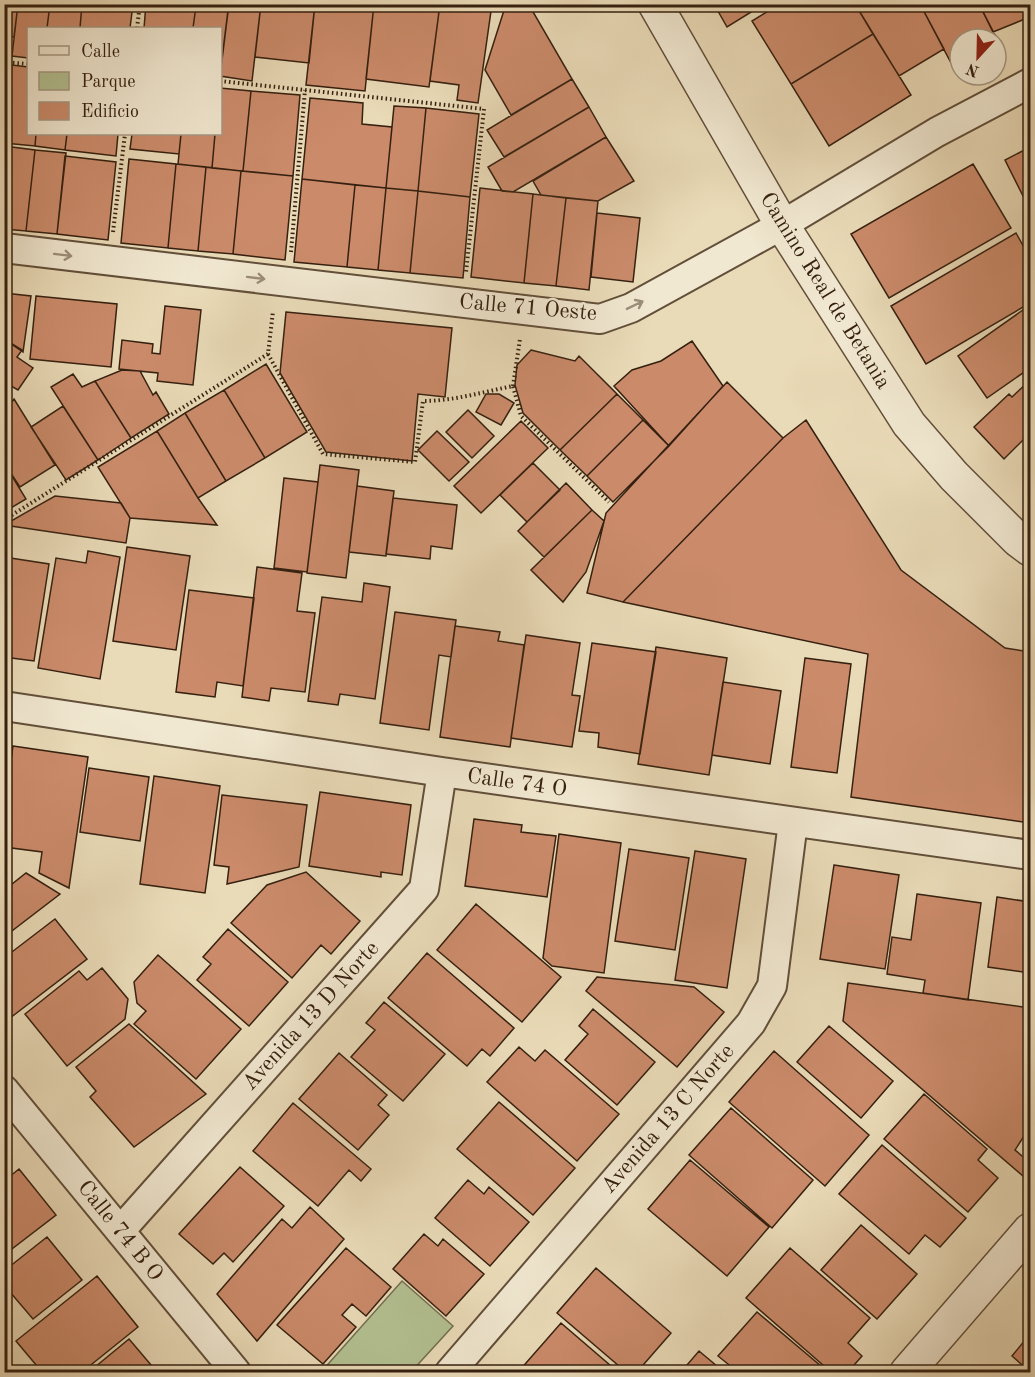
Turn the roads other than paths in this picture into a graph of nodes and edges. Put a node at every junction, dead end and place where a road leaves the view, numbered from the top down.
1 (656, 4) edge
2 (1030, 83) edge
3 (782, 225) junction
4 (4, 248) edge
5 (1030, 549) edge
6 (4, 706) edge
7 (442, 772) junction
8 (793, 822) junction
9 (1030, 855) edge
10 (4, 1090) edge
11 (1030, 1230) edge
12 (120, 1231) junction
13 (236, 1372) edge
14 (450, 1372) edge
15 (907, 1372) edge

1 - 3 street, Camino Real de Betania
2 - 3 street, Calle 71 Oeste
4 -> 3 street, Calle 71 Oeste
3 - 5 street, Camino Real de Betania
6 - 7 street, Calle 74 O
7 - 8 street, Calle 74 O
7 - 12 street, Avenida 13 D Norte
8 - 9 street, Calle 74 O
8 - 14 street, Avenida 13 C Norte
10 - 12 street, Calle 74 B O
11 - 15 street
12 - 13 street, Calle 74 B O

